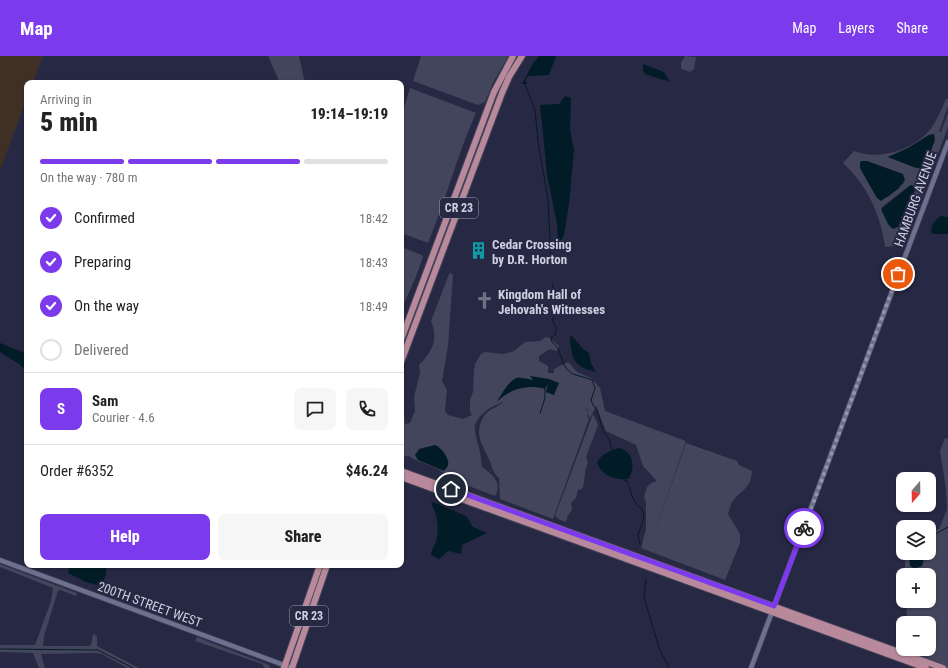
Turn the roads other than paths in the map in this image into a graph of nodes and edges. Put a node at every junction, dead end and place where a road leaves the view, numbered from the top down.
1 (514, 56) edge
2 (522, 56) edge
3 (948, 142) edge
4 (404, 332) edge
5 (404, 354) edge
6 (404, 472) edge
7 (404, 478) edge
8 (0, 560) edge
9 (319, 568) edge
10 (326, 568) edge
11 (773, 609) junction
12 (284, 667) edge
13 (292, 668) edge
14 (751, 668) edge
15 (926, 668) edge
16 (943, 668) edge

1 - 4 main road, CR 23
2 - 5 main road, CR 23
3 - 11 street, HAMBURG AVENUE
6 - 11 main road
7 - 11 main road
8 - 12 street, 200TH STREET WEST
9 - 12 main road, CR 23
10 - 13 main road, CR 23
11 - 14 street, HAMBURG AVENUE
11 - 15 main road
11 - 16 main road
12 - 13 street, 200TH STREET WEST

